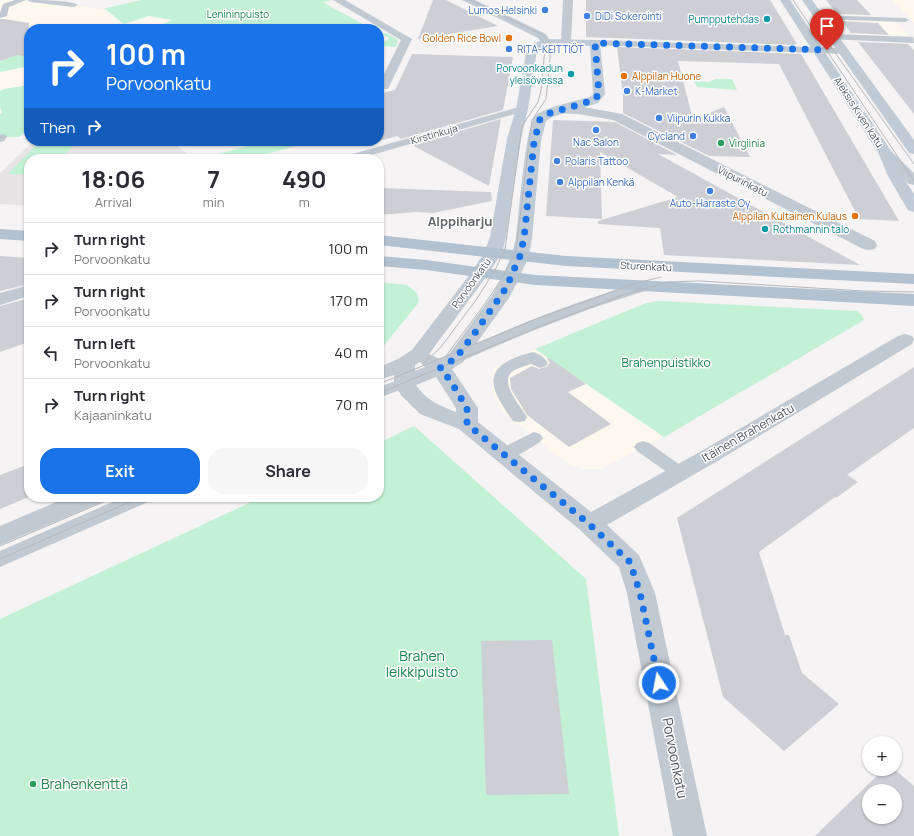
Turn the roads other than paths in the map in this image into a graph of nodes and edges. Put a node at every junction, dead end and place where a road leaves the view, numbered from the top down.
1 (22, 0) edge
2 (31, 0) edge
3 (338, 0) edge
4 (467, 0) edge
5 (568, 0) edge
6 (785, 0) edge
7 (807, 0) edge
8 (74, 5) dead end
9 (0, 16) edge
10 (819, 17) junction
11 (906, 20) dead end
12 (380, 24) edge
13 (384, 26) edge
14 (833, 37) junction
15 (913, 40) dead end
16 (546, 42) junction
17 (566, 42) junction
18 (595, 43) junction
19 (818, 50) junction
20 (843, 51) junction
21 (384, 86) dead end
22 (594, 100) junction
23 (522, 108) junction
24 (560, 110) junction
25 (617, 117) junction
26 (914, 150) edge
27 (363, 154) edge
28 (886, 154) junction
29 (914, 164) edge
30 (914, 181) edge
31 (914, 207) edge
32 (0, 219) edge
33 (24, 221) edge
34 (0, 234) edge
35 (24, 236) edge
36 (384, 240) edge
37 (869, 245) dead end
38 (493, 253) junction
39 (520, 256) junction
40 (384, 262) edge
41 (480, 273) junction
42 (511, 277) junction
43 (914, 279) edge
44 (647, 286) junction
45 (24, 292) edge
46 (0, 299) edge
47 (914, 300) edge
48 (905, 340) dead end
49 (448, 363) junction
50 (540, 363) dead end
51 (409, 367) junction
52 (384, 373) edge
53 (384, 389) edge
54 (519, 417) dead end
55 (467, 424) junction
56 (534, 438) dead end
57 (643, 447) dead end
58 (504, 454) junction
59 (680, 473) junction
60 (79, 502) edge
61 (131, 502) edge
62 (589, 524) junction
63 (0, 536) edge
64 (0, 559) edge
65 (690, 836) edge

1 - 9 lane
2 - 8 lane
3 - 12 street
4 - 16 street
5 - 17 street
6 - 19 street, Aleksis Kiven katu
7 - 10 street, Aleksis Kiven katu
10 - 11 lane
10 - 14 street, Aleksis Kiven katu
13 - 21 street
14 - 15 street
14 - 20 street, Aleksis Kiven katu
16 - 17 street
16 - 23 street, Porvoonkatu
17 - 18 street
18 - 19 street
18 - 22 street
19 - 20 street
19 - 28 street, Aleksis Kiven katu
20 - 26 street, Aleksis Kiven katu
22 - 24 street
22 - 25 street, Viipurinkatu
23 - 24 street
23 - 27 lane, Kirstinkuja
23 - 38 street, Porvoonkatu
24 - 25 street, Viipurinkatu
24 - 39 street
25 - 37 street, Viipurinkatu
26 - 29 street
28 - 30 street
28 - 31 street, Aleksis Kiven katu
32 - 33 main road
34 - 35 main road
36 - 38 main road, Sturenkatu
38 - 39 main road, Sturenkatu
38 - 41 street, Porvoonkatu
39 - 42 street
39 - 43 main road, Sturenkatu
40 - 41 main road, Sturenkatu
41 - 42 main road, Sturenkatu
41 - 51 street, Porvoonkatu
42 - 44 main road, Sturenkatu
42 - 49 street
44 - 47 main road, Sturenkatu
44 - 49 lane
45 - 46 street
48 - 59 street, Itäinen Brahenkatu
49 - 51 street
49 - 51 street
49 - 55 street
50 - 54 lane
51 - 52 street
51 - 53 lane
51 - 55 street, Porvoonkatu
55 - 58 street, Porvoonkatu
56 - 58 lane
57 - 59 lane
58 - 62 street, Porvoonkatu
59 - 62 street, Itäinen Brahenkatu
60 - 63 street
61 - 64 lane
62 - 65 street, Porvoonkatu

